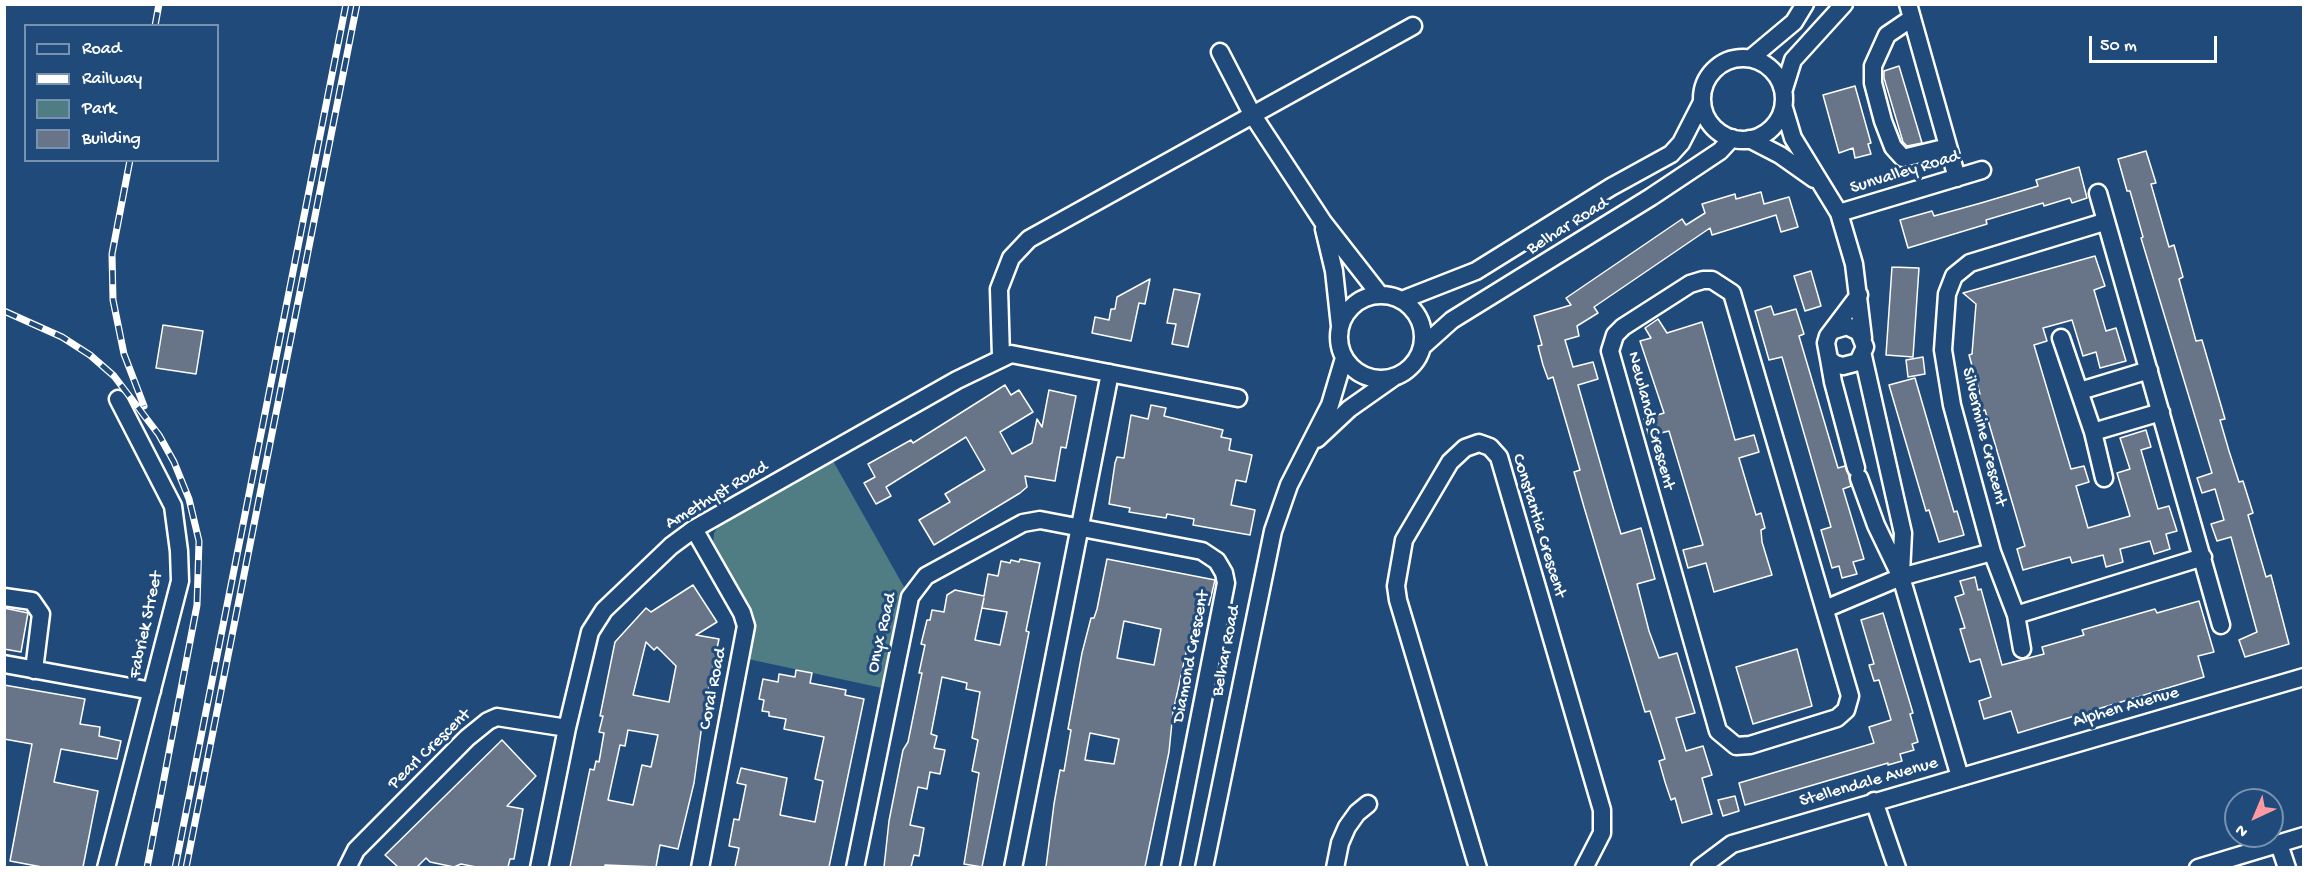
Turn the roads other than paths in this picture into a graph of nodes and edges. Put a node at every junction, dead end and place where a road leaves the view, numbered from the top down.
1 (1805, 4) edge
2 (1844, 4) edge
3 (1910, 11) edge
4 (1413, 26) dead end
5 (1220, 52) dead end
6 (1751, 58) junction
7 (1784, 89) junction
8 (1702, 102) junction
9 (1784, 108) junction
10 (1937, 110) junction
11 (1252, 114) junction
12 (1732, 138) junction
13 (1749, 139) junction
14 (1947, 147) junction
15 (1923, 154) junction
16 (1982, 170) dead end
17 (1957, 178) junction
18 (1822, 185) junction
19 (2098, 193) dead end
20 (1839, 213) junction
21 (1323, 222) junction
22 (2104, 222) junction
23 (1380, 295) junction
24 (1859, 295) junction
25 (1402, 300) junction
26 (1340, 326) junction
27 (1834, 330) junction
28 (1863, 338) junction
29 (2061, 338) dead end
30 (1423, 345) junction
31 (1863, 356) junction
32 (1001, 357) junction
33 (1344, 358) junction
34 (1829, 358) junction
35 (2149, 370) junction
36 (1110, 373) junction
37 (1393, 378) junction
38 (2080, 392) junction
39 (1238, 398) dead end
40 (118, 399) dead end
41 (2161, 412) junction
42 (2093, 432) junction
43 (1307, 448) junction
44 (2104, 478) dead end
45 (1078, 526) junction
46 (694, 529) junction
47 (1992, 552) junction
48 (2203, 557) junction
49 (1901, 577) junction
50 (4, 597) edge
51 (1825, 609) junction
52 (2016, 615) junction
53 (2221, 625) dead end
54 (2022, 649) dead end
55 (4, 664) edge
56 (34, 669) junction
57 (2304, 676) edge
58 (153, 691) junction
59 (567, 728) junction
60 (1960, 777) junction
61 (1874, 801) junction
62 (1368, 804) dead end
63 (2304, 836) edge
64 (2284, 842) edge
65 (2265, 848) edge
66 (2280, 848) edge
67 (106, 867) edge
68 (347, 867) edge
69 (540, 867) edge
70 (700, 867) edge
71 (855, 867) edge
72 (1013, 867) edge
73 (1170, 867) edge
74 (1204, 867) edge
75 (1335, 867) edge
76 (1478, 867) edge
77 (1584, 867) edge
78 (1700, 867) edge
79 (1897, 867) edge
80 (2198, 867) edge
81 (2287, 867) edge

1 - 6 street
2 - 7 street
3 - 10 street
3 - 15 street
4 - 11 street
5 - 11 street
6 - 7 street
6 - 8 street
7 - 9 street
8 - 12 street
8 - 25 street, Belhar Road
9 - 13 street
9 - 18 street
10 - 14 street
10 - 15 street
11 - 21 street
11 - 32 street
12 - 13 street
12 - 30 street, Belhar Road
13 - 18 street
14 - 15 street
14 - 17 street
16 - 17 street, Sunvalley Road
17 - 20 street, Sunvalley Road
18 - 20 street
19 - 22 street
20 - 24 street
21 - 23 street
21 - 26 street
22 - 35 street
22 - 47 street, Silvermine Crescent
23 - 25 street
23 - 26 street
24 - 27 street
24 - 28 street
25 - 30 street
26 - 33 street
27 - 28 street
27 - 34 street
28 - 31 street
29 - 38 street
30 - 37 street
31 - 34 street
31 - 49 street, Stellendale Avenue
32 - 36 street, Amethyst Road
32 - 46 street, Amethyst Road
33 - 37 street
33 - 43 street, Belhar Road
34 - 49 street, Stellendale Avenue
35 - 38 street
35 - 41 street
36 - 39 street, Amethyst Road
36 - 45 street
37 - 43 street, Belhar Road
38 - 42 street
40 - 58 street, Fabriek Street
41 - 42 street
41 - 48 street
42 - 44 street
43 - 74 street, Belhar Road
45 - 71 street, Onyx Road
45 - 72 street
45 - 73 street, Diamond Crescent
46 - 59 street, Amethyst Road
46 - 70 street, Coral Road
47 - 49 street
47 - 52 street, Silvermine Crescent
48 - 52 street
48 - 53 street
49 - 51 street
49 - 60 street, Stellendale Avenue
50 - 56 street
51 - 51 street, Newlands Crescent
52 - 54 street, Silvermine Crescent
55 - 56 street
56 - 58 street
57 - 60 street, Alphen Avenue
58 - 67 street, Fabriek Street
59 - 68 street, Pearl Crescent
59 - 69 street, Amethyst Road
60 - 61 street, Stellendale Avenue
61 - 78 street, Stellendale Avenue
61 - 79 street
62 - 75 street
63 - 64 street
65 - 80 street
66 - 81 street
76 - 77 street, Constantia Crescent

